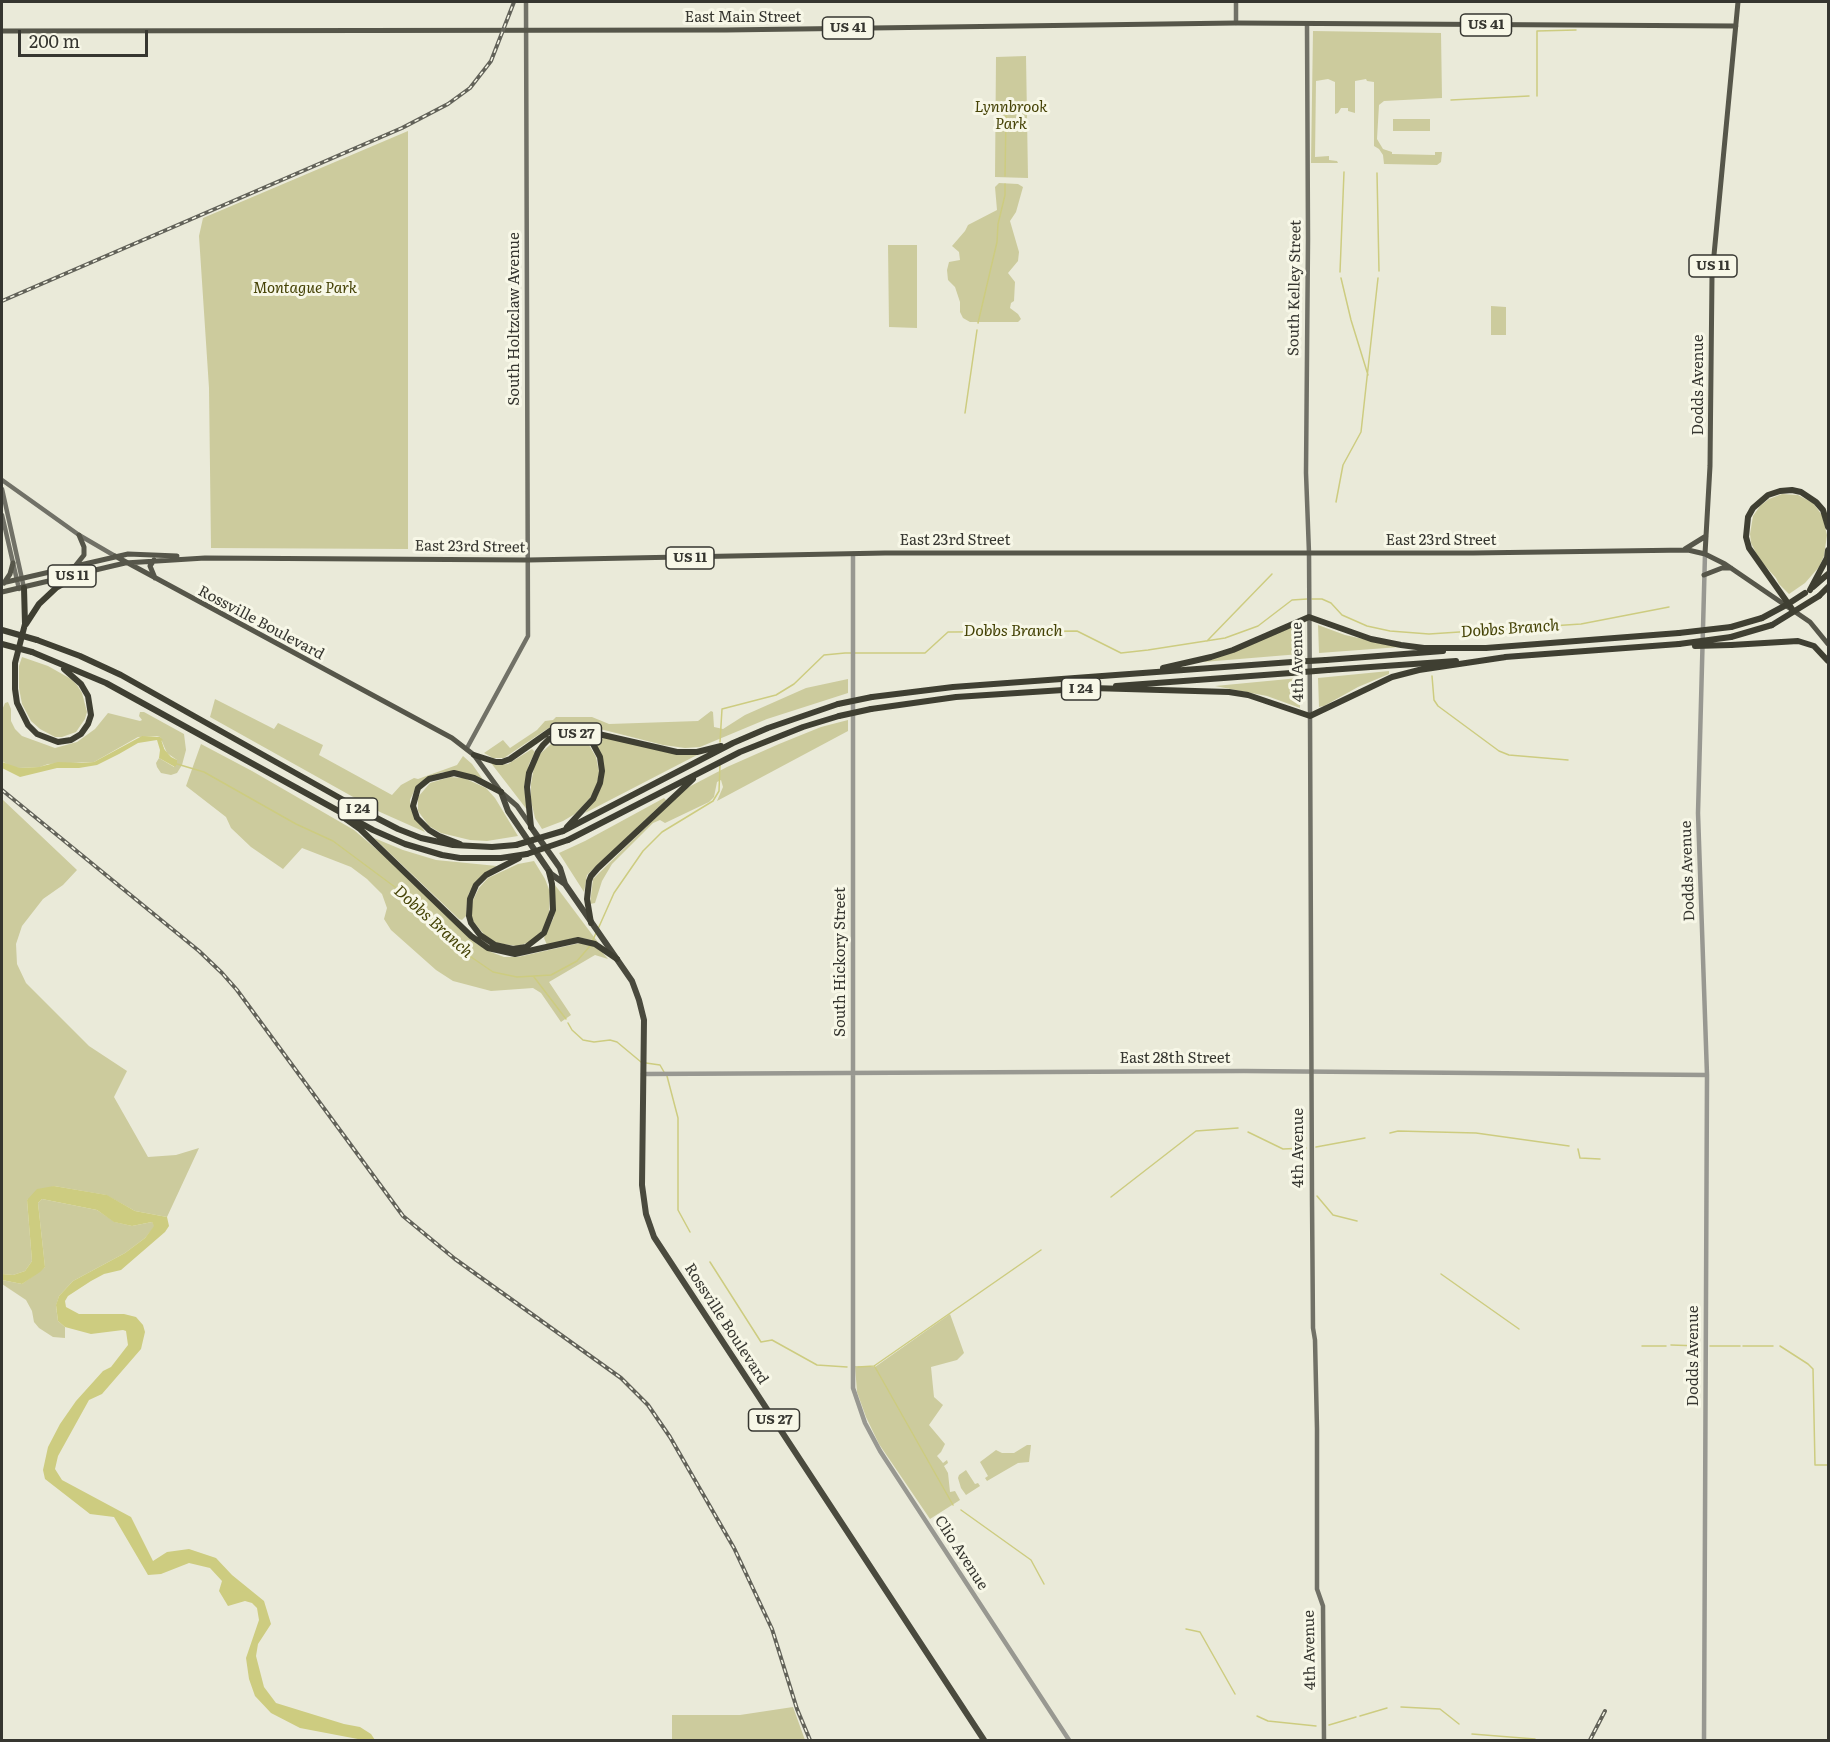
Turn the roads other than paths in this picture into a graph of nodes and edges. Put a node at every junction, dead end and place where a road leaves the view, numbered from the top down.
1 (526, 2) edge
2 (1236, 2) edge
3 (1738, 2) edge
4 (1236, 23) junction
5 (1307, 24) junction
6 (1736, 26) junction
7 (526, 30) junction
8 (2, 31) edge
9 (2, 480) edge
10 (2, 489) edge
11 (2, 515) edge
12 (1828, 527) edge
13 (79, 535) junction
14 (1706, 537) junction
15 (1682, 550) junction
16 (1828, 550) edge
17 (1309, 553) junction
18 (853, 554) junction
19 (1705, 554) junction
20 (115, 556) junction
21 (205, 558) junction
22 (154, 560) junction
23 (528, 560) junction
24 (13, 562) junction
25 (125, 563) junction
26 (74, 566) junction
27 (1731, 568) junction
28 (83, 573) junction
29 (1828, 574) edge
30 (1704, 575) junction
31 (20, 580) junction
32 (156, 580) junction
33 (3, 583) edge
34 (1828, 587) edge
35 (21, 589) junction
36 (2, 592) edge
37 (1807, 592) junction
38 (1792, 609) junction
39 (1309, 617) junction
40 (25, 624) junction
41 (2, 630) edge
42 (1731, 641) junction
43 (2, 644) edge
44 (1828, 644) edge
45 (1487, 648) junction
46 (1506, 657) junction
47 (1828, 661) edge
48 (53, 663) junction
49 (1143, 673) junction
50 (1092, 688) junction
51 (1310, 716) junction
52 (733, 743) junction
53 (467, 748) junction
54 (474, 755) junction
55 (700, 772) junction
56 (501, 792) junction
57 (323, 802) junction
58 (531, 827) junction
59 (563, 831) junction
60 (469, 847) junction
61 (527, 854) junction
62 (549, 872) junction
63 (565, 884) junction
64 (595, 928) junction
65 (616, 959) junction
66 (1310, 1071) junction
67 (852, 1073) junction
68 (643, 1074) junction
69 (1707, 1075) junction
70 (852, 1370) joint
71 (984, 1740) edge
72 (1069, 1740) edge
73 (1324, 1740) edge
74 (1704, 1740) edge

1 - 7 main road, South Holtzclaw Avenue
2 - 4 main road
3 - 6 main road, Dodds Avenue / US 11
4 - 5 main road, East Main Street / US 41
4 - 7 main road, East Main Street / US 41
5 - 6 main road, East Main Street / US 41
5 - 17 main road, South Kelley Street
6 - 14 main road, Dodds Avenue / US 11
7 - 8 main road, East Main Street / US 41
7 - 23 main road, South Holtzclaw Avenue
9 - 13 main road, Rossville Boulevard
10 - 31 main road
11 - 24 main road
12 - 38 highway
13 - 20 main road, Rossville Boulevard
13 - 26 main road
14 - 15 main road
14 - 19 main road, Dodds Avenue / US 11
15 - 17 main road, East 23rd Street / US 11
15 - 19 main road, East 23rd Street / US 11
16 - 37 highway
17 - 18 main road, East 23rd Street / US 11
17 - 39 main road, 4th Avenue
18 - 23 main road, East 23rd Street / US 11
18 - 67 street, South Hickory Street
19 - 27 main road, East 23rd Street
19 - 30 street, Dodds Avenue
20 - 21 main road, East 23rd Street / US 11
20 - 25 main road, Rossville Boulevard
20 - 26 main road, East 23rd Street / US 11
21 - 22 main road, East 23rd Street / US 11
21 - 23 main road, East 23rd Street / US 11
22 - 25 main road, East 23rd Street / US 11
22 - 32 main road
23 - 53 main road, South Holtzclaw Avenue
24 - 31 main road
24 - 33 main road
25 - 28 main road, East 23rd Street / US 11
25 - 32 main road, Rossville Boulevard
26 - 31 main road, East 23rd Street / US 11
27 - 30 main road
27 - 38 main road, East 23rd Street
28 - 35 main road, East 23rd Street / US 11
28 - 40 highway
29 - 37 highway, I 24
30 - 69 street, Dodds Avenue
31 - 33 main road, East 23rd Street / US 11
31 - 35 main road
32 - 53 main road, Rossville Boulevard
34 - 42 highway, I 24, bridge
35 - 36 main road, East 23rd Street / US 11
35 - 40 highway
37 - 45 highway, I 24, bridge
38 - 44 main road, East 23rd Street
39 - 45 highway
39 - 49 highway
39 - 51 main road, 4th Avenue
40 - 48 highway
41 - 60 highway, I 24, bridge
42 - 46 highway, I 24, bridge
42 - 47 highway
43 - 48 highway, I 24, bridge
45 - 49 highway, I 24, bridge
46 - 50 highway, I 24, bridge
46 - 51 highway
48 - 57 highway, I 24
49 - 52 highway, I 24, bridge
50 - 51 highway
50 - 55 highway, I 24, bridge
51 - 66 main road, 4th Avenue
52 - 54 highway
52 - 59 highway, I 24
53 - 54 main road, Rossville Boulevard
54 - 56 main road, Rossville Boulevard
55 - 61 highway, I 24, bridge
55 - 64 highway
56 - 58 main road, Rossville Boulevard
56 - 60 highway
56 - 62 highway, Rossville Boulevard
57 - 61 highway, I 24
57 - 65 highway, US 27
58 - 59 highway, US 27
58 - 63 highway, Rossville Boulevard / US 27
59 - 60 highway, I 24, bridge
61 - 62 highway
62 - 63 highway, Rossville Boulevard
63 - 64 highway, Rossville Boulevard / US 27
64 - 65 highway, Rossville Boulevard / US 27
65 - 68 highway, Rossville Boulevard / US 27
66 - 67 street, East 28th Street
66 - 69 street, East 28th Street
66 - 73 main road, 4th Avenue
67 - 68 street, East 28th Street
67 - 70 street, South Hickory Street
68 - 71 highway, Rossville Boulevard / US 27
69 - 74 street, Dodds Avenue
70 - 72 street, Clio Avenue

